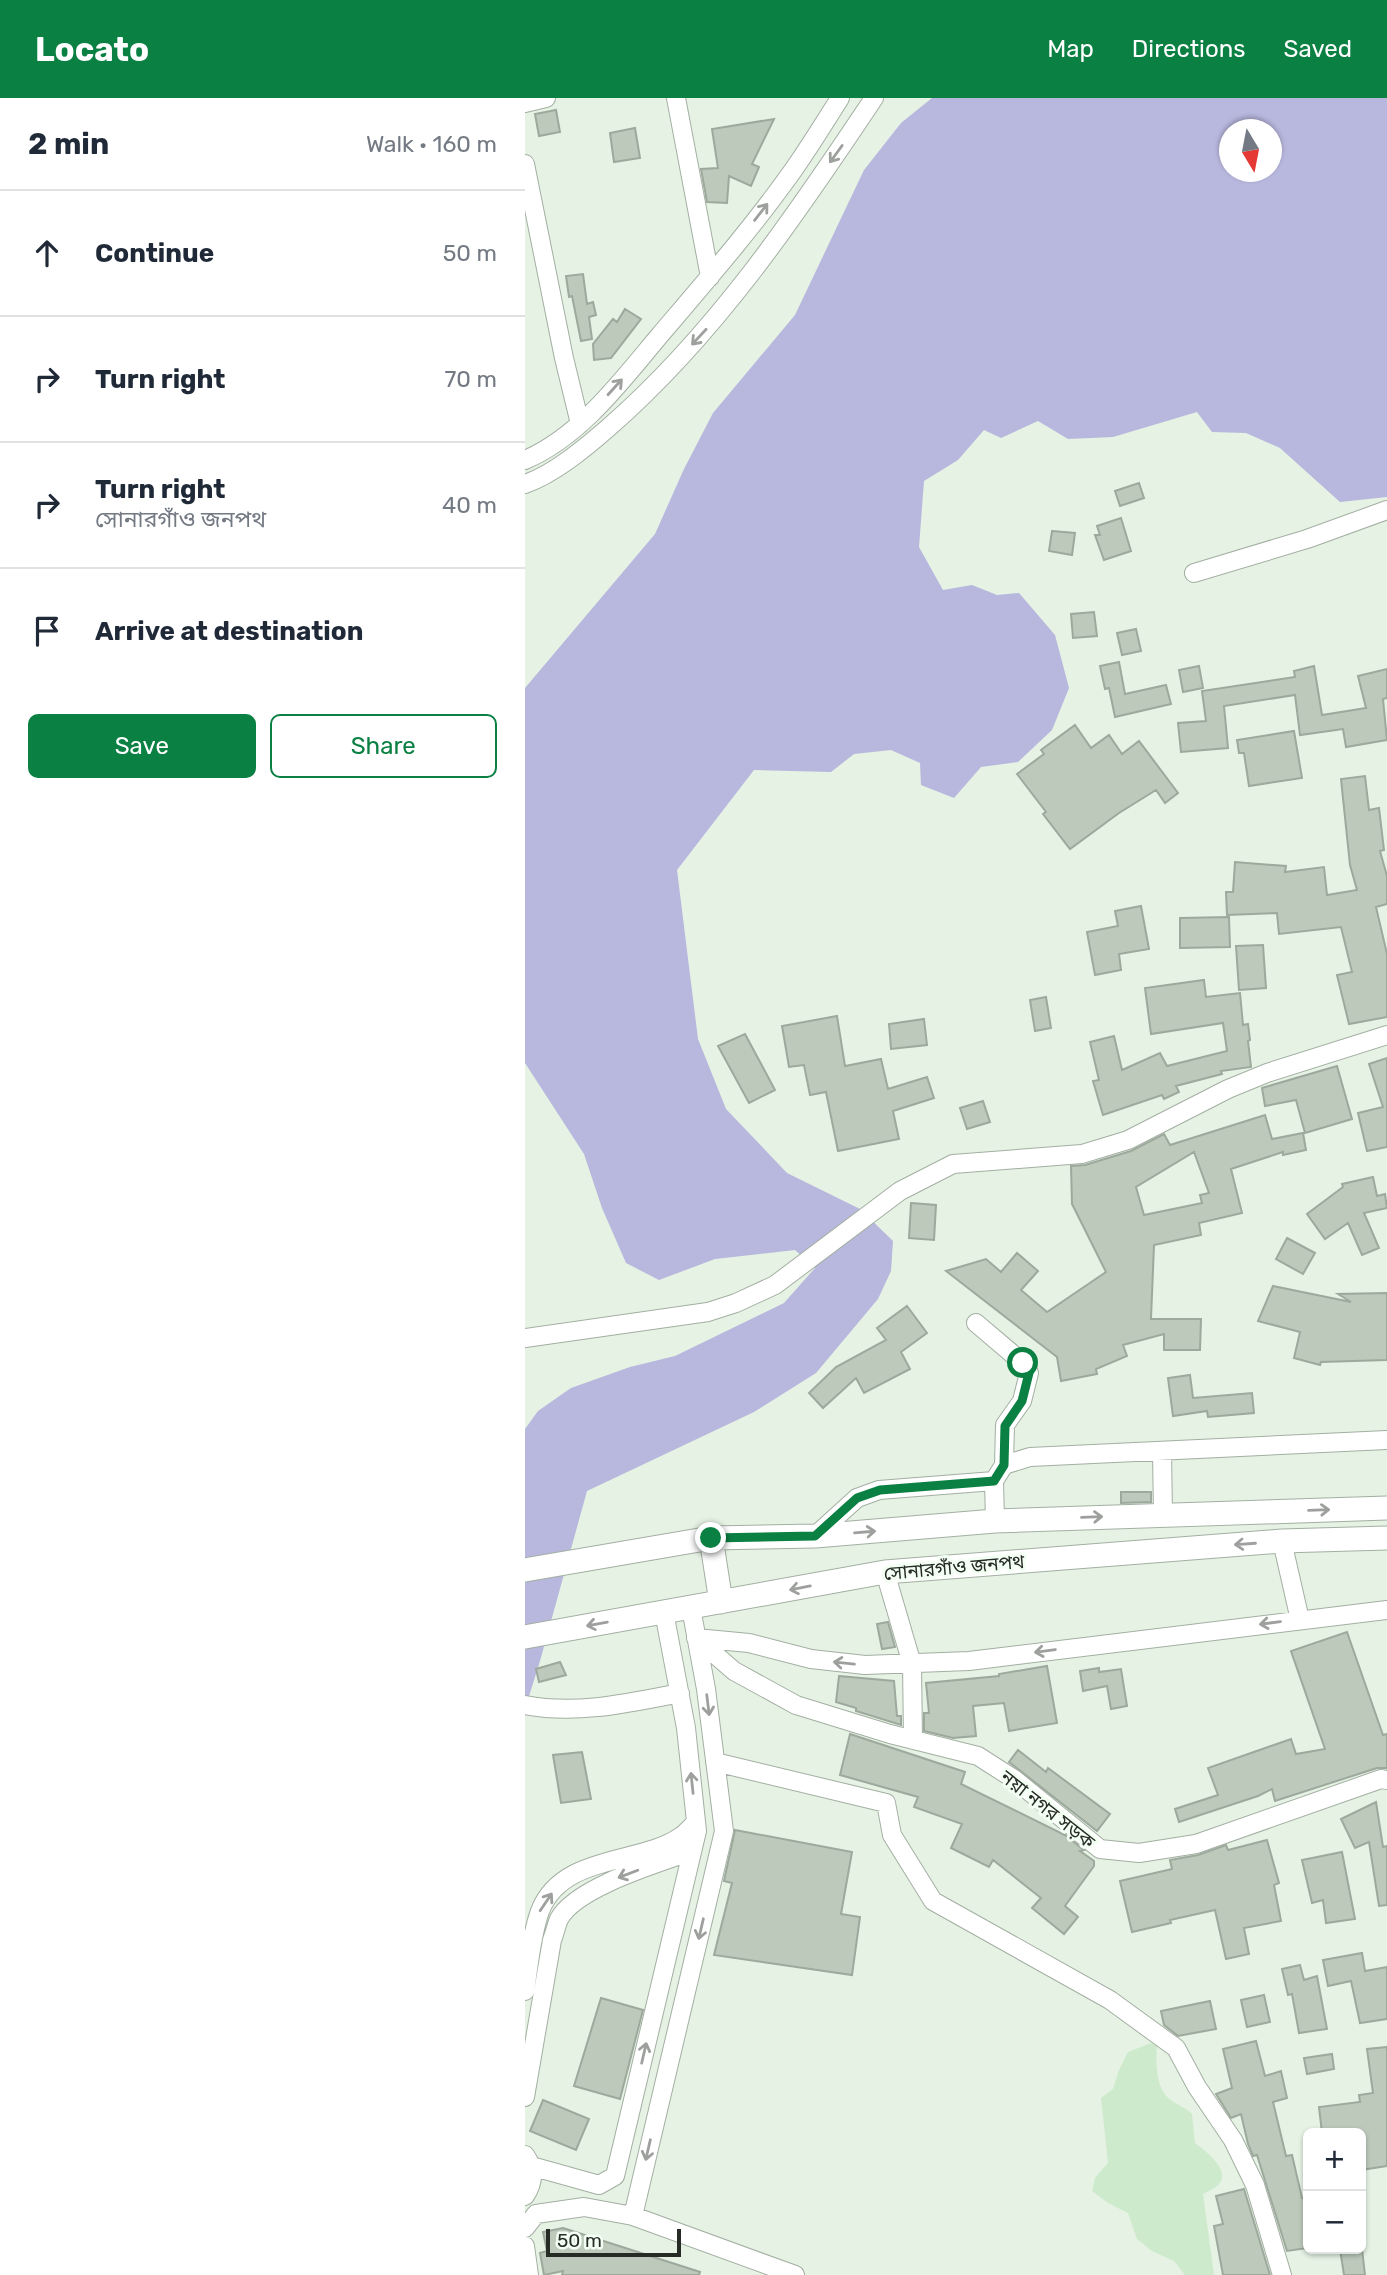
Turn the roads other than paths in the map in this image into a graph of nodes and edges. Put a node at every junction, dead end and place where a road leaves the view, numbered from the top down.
1 (546, 98) edge
2 (676, 98) edge
3 (841, 98) edge
4 (874, 98) edge
5 (525, 103) edge
6 (525, 164) edge
7 (710, 277) junction
8 (580, 424) junction
9 (525, 460) edge
10 (525, 484) edge
11 (1387, 510) edge
12 (1194, 573) dead end
13 (1387, 1035) edge
14 (976, 1324) dead end
15 (525, 1338) edge
16 (1387, 1440) edge
17 (1162, 1452) junction
18 (1004, 1465) junction
19 (994, 1481) junction
20 (1387, 1508) edge
21 (1163, 1514) junction
22 (995, 1521) junction
23 (815, 1536) junction
24 (711, 1538) junction
25 (1387, 1538) edge
26 (1282, 1541) junction
27 (525, 1570) edge
28 (885, 1572) junction
29 (721, 1602) junction
30 (691, 1608) junction
31 (1387, 1610) edge
32 (664, 1612) junction
33 (1300, 1620) junction
34 (525, 1637) edge
35 (696, 1638) junction
36 (912, 1664) junction
37 (680, 1693) junction
38 (525, 1705) edge
39 (913, 1740) junction
40 (715, 1762) junction
41 (1387, 1780) edge
42 (696, 1822) junction
43 (692, 1851) junction
44 (525, 1992) edge
45 (525, 2097) edge
46 (528, 2161) edge
47 (525, 2196) edge
48 (633, 2216) junction
49 (525, 2228) edge
50 (525, 2246) edge
51 (529, 2275) edge
52 (795, 2275) edge
53 (1282, 2275) edge

1 - 5 street
2 - 7 street
7 -> 3 street
4 -> 10 street
6 - 8 street
8 -> 7 street
8 - 9 street
11 - 12 street
13 - 15 street
14 - 18 street
16 - 17 street
17 - 18 street
17 - 21 street
18 - 19 street
19 - 22 street
19 - 23 street
21 -> 20 main road
22 -> 21 main road
23 -> 22 main road
23 - 24 main road
24 - 27 main road
24 - 29 main road
25 - 26 main road, সোনারগাঁও জনপথ
26 -> 28 main road, সোনারগাঁও জনপথ
26 - 33 street
28 -> 29 main road, সোনারগাঁও জনপথ
28 - 36 street
29 - 30 main road, সোনারগাঁও জনপথ
30 - 32 main road, সোনারগাঁও জনপথ
30 - 35 street
31 - 33 street
32 -> 34 main road, সোনারগাঁও জনপথ
32 - 37 street
33 -> 36 street
36 -> 35 street
35 - 39 street, নয়া নগর সড়ক
35 -> 40 street
36 - 39 street
37 - 38 street
42 -> 37 street
39 - 41 street, নয়া নগর সড়ক
40 -> 48 street
40 - 53 street
42 - 43 street
44 -> 42 street
43 -> 45 street
46 -> 43 street
46 - 47 street
48 - 49 street
48 - 52 street
50 - 51 street

